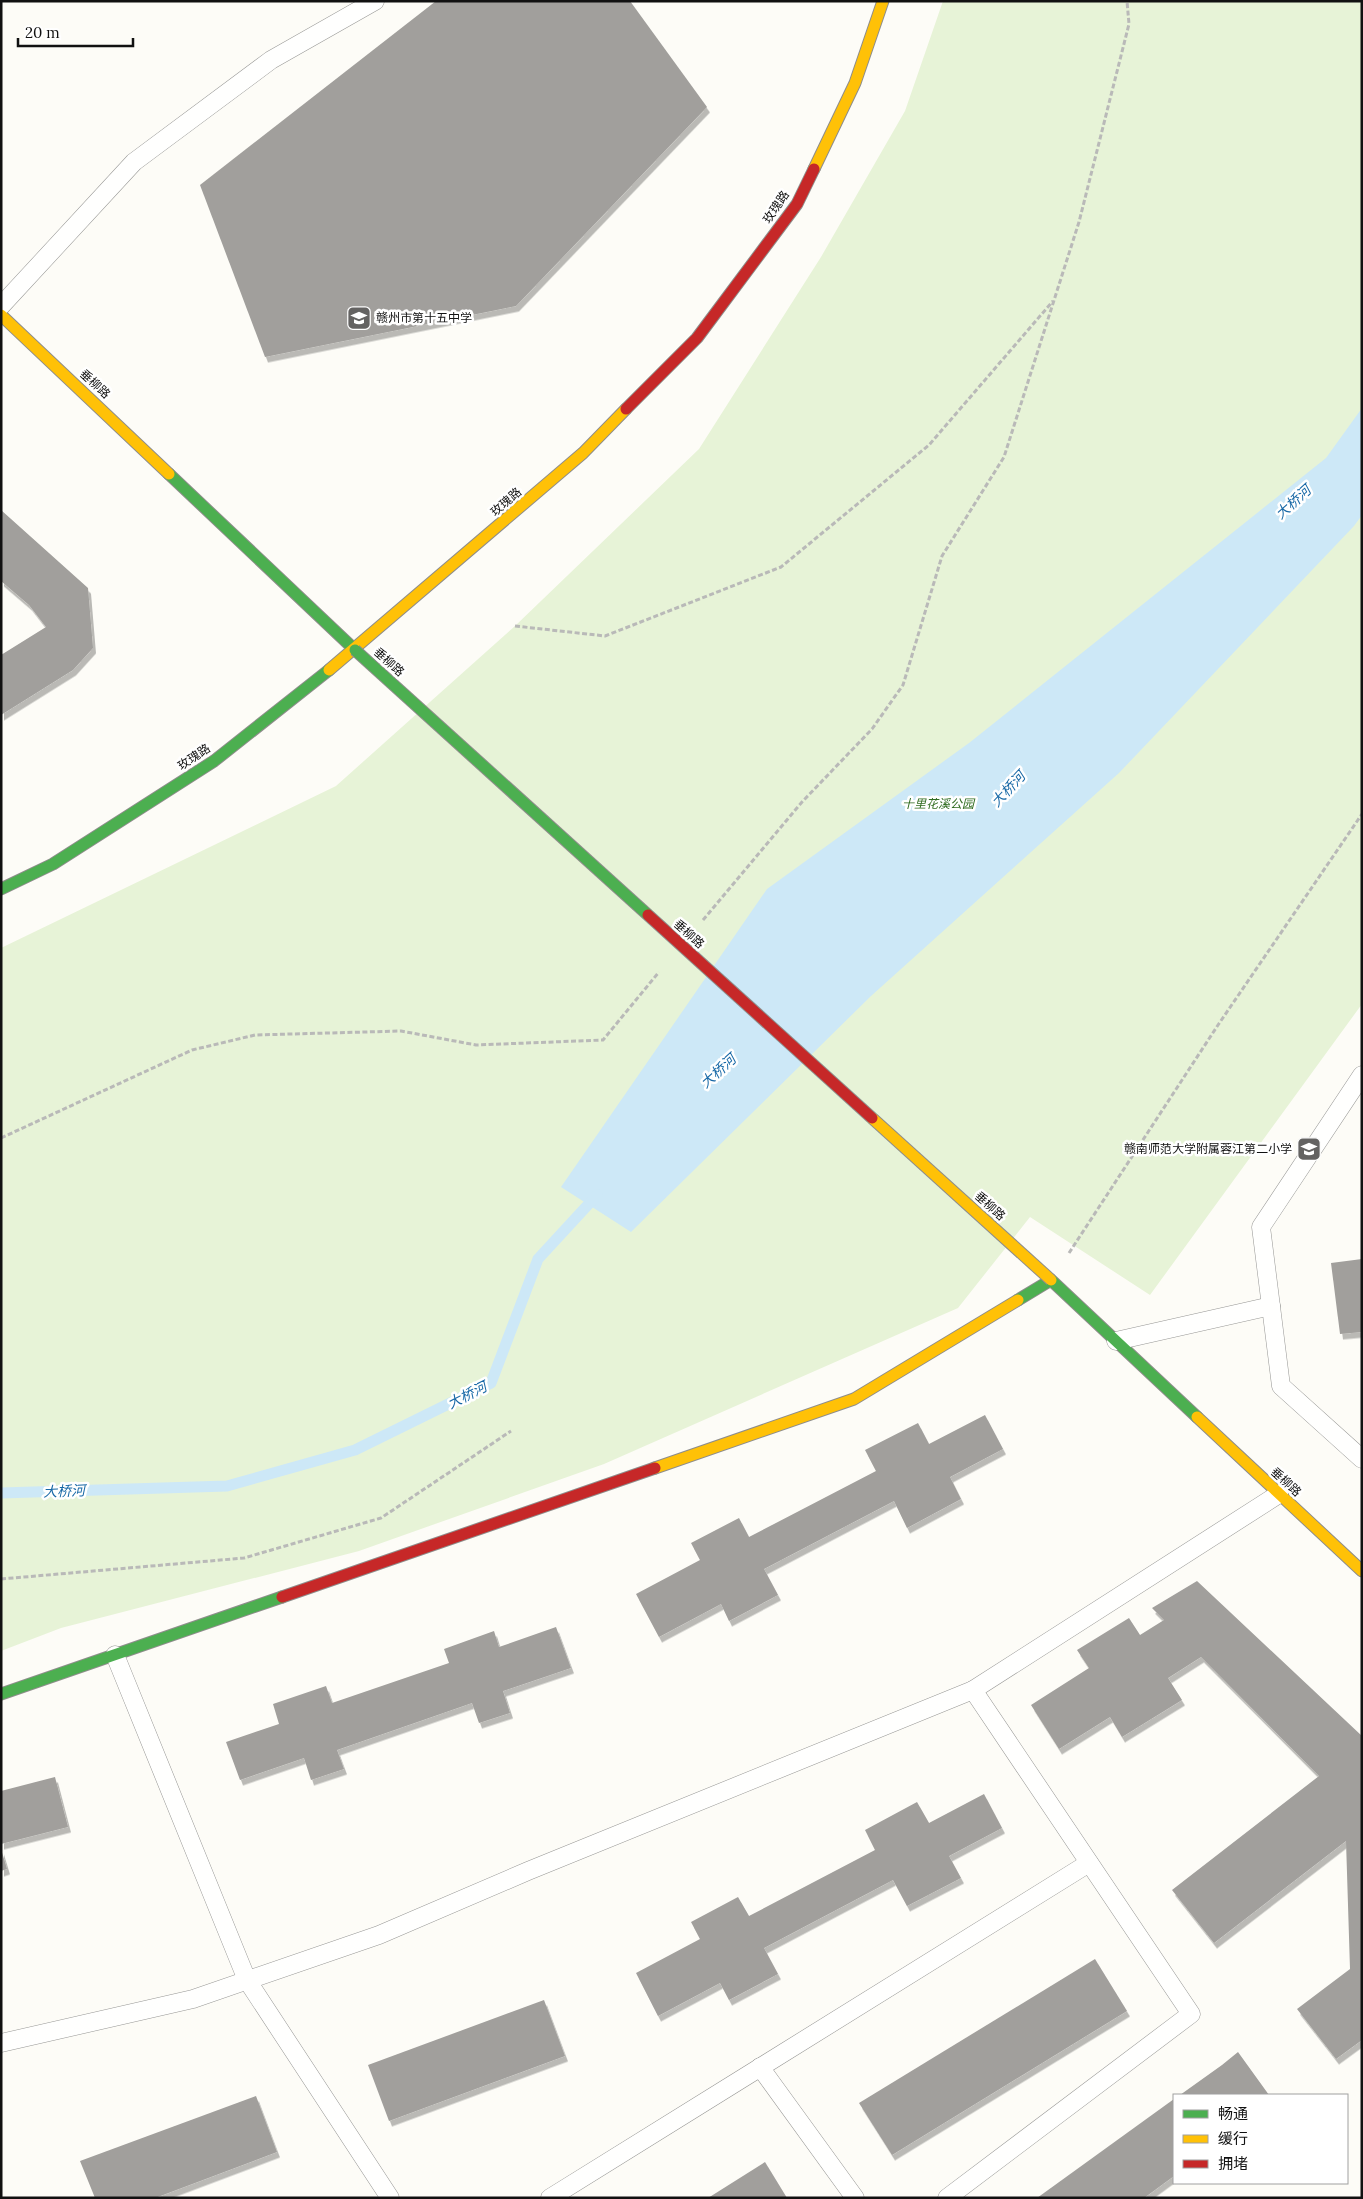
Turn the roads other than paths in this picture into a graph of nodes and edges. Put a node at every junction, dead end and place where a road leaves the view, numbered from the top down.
1 (375, 1) edge
2 (883, 1) edge
3 (1, 306) edge
4 (1, 314) edge
5 (355, 650) junction
6 (1, 889) edge
7 (1362, 1076) edge
8 (1051, 1280) junction
9 (1271, 1306) junction
10 (1116, 1341) junction
11 (1362, 1459) edge
12 (1280, 1494) junction
13 (1362, 1571) edge
14 (115, 1655) junction
15 (973, 1690) junction
16 (1, 1694) edge
17 (1089, 1863) junction
18 (247, 1980) junction
19 (1, 2043) edge
20 (760, 2067) junction
21 (390, 2198) edge
22 (550, 2198) edge
23 (856, 2198) edge
24 (947, 2198) edge

1 - 3 lane
2 - 5 street, 玫瑰路
4 - 5 street, 垂柳路
5 - 6 street, 玫瑰路
5 - 8 street, 垂柳路, bridge
7 - 9 lane
8 - 10 street, 垂柳路
8 - 14 street
9 - 10 lane
9 - 11 lane
10 - 12 street, 垂柳路
12 - 13 street, 垂柳路
12 - 15 lane
14 - 16 street
14 - 18 lane
15 - 17 lane
15 - 18 lane
17 - 20 lane
17 - 24 lane
18 - 19 lane
18 - 21 lane
20 - 22 lane
20 - 23 lane

